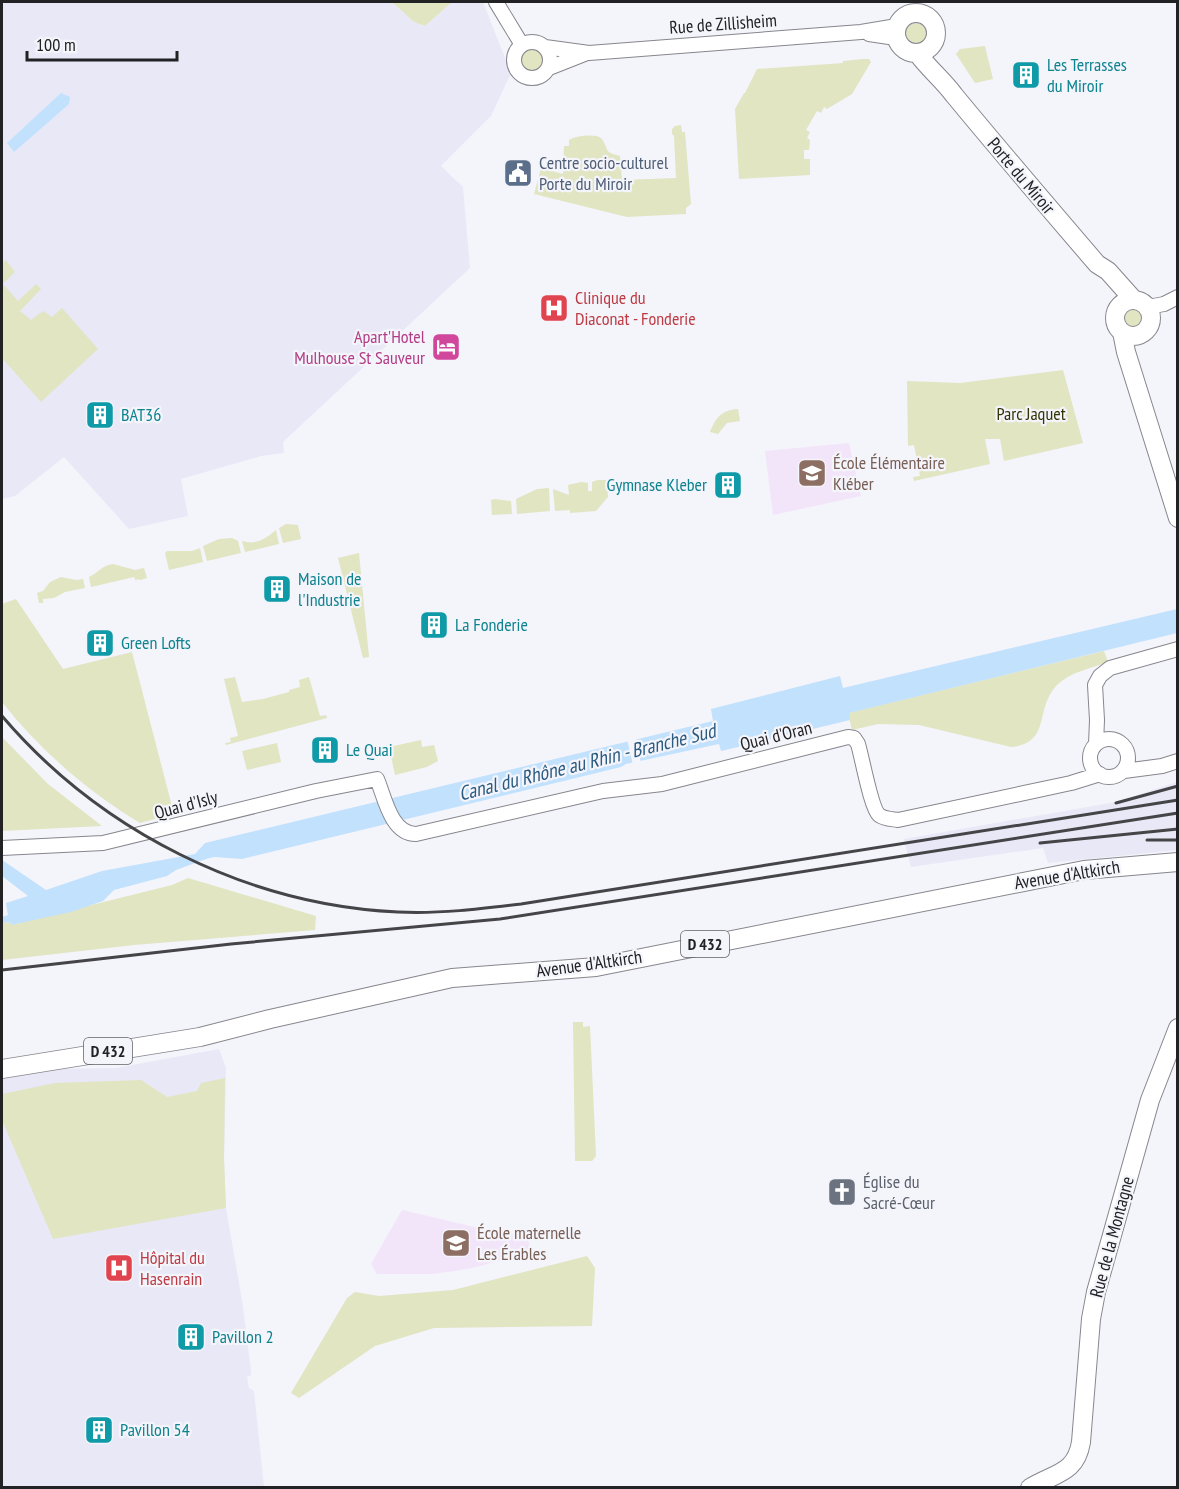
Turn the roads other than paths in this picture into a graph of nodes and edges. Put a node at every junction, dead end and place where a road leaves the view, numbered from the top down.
1 (496, 2) edge
2 (904, 16) edge
3 (522, 45) junction
4 (545, 47) junction
5 (925, 50) junction
6 (589, 53) junction
7 (549, 68) junction
8 (1178, 297) edge
9 (1133, 305) junction
10 (1122, 332) junction
11 (1143, 333) junction
12 (1131, 365) junction
13 (1178, 518) edge
14 (1178, 649) edge
15 (1097, 720) junction
16 (1112, 739) junction
17 (1096, 744) junction
18 (1128, 757) junction
19 (1178, 761) edge
20 (1147, 768) junction
21 (1096, 769) junction
22 (1124, 771) junction
23 (400, 829) joint
24 (2, 848) edge
25 (1178, 862) edge
26 (1178, 1028) edge
27 (2, 1069) edge
28 (1030, 1488) edge

1 - 3 street
2 - 5 main road
2 - 5 main road, Porte du Miroir
2 - 6 street, Rue de Zillisheim
3 - 4 street
3 - 7 street
4 - 6 street, Rue de Zillisheim
4 - 7 street
5 - 9 main road, Porte du Miroir
6 - 7 street, Rue de Zillisheim
8 - 9 street
9 - 10 main road
9 - 11 main road
10 - 11 main road
10 - 12 main road
11 - 12 main road
12 - 13 main road
14 - 15 street
15 - 16 street
15 - 17 street
16 - 17 street
16 - 18 street
17 - 21 street
18 - 20 street
18 - 22 street
19 - 20 street
20 - 22 street
21 - 22 street
21 - 23 street, Quai d'Oran
23 - 24 street, Quai d'Isly
25 - 27 main road, Avenue d'Altkirch / D 432
26 - 28 main road, Rue de la Montagne

